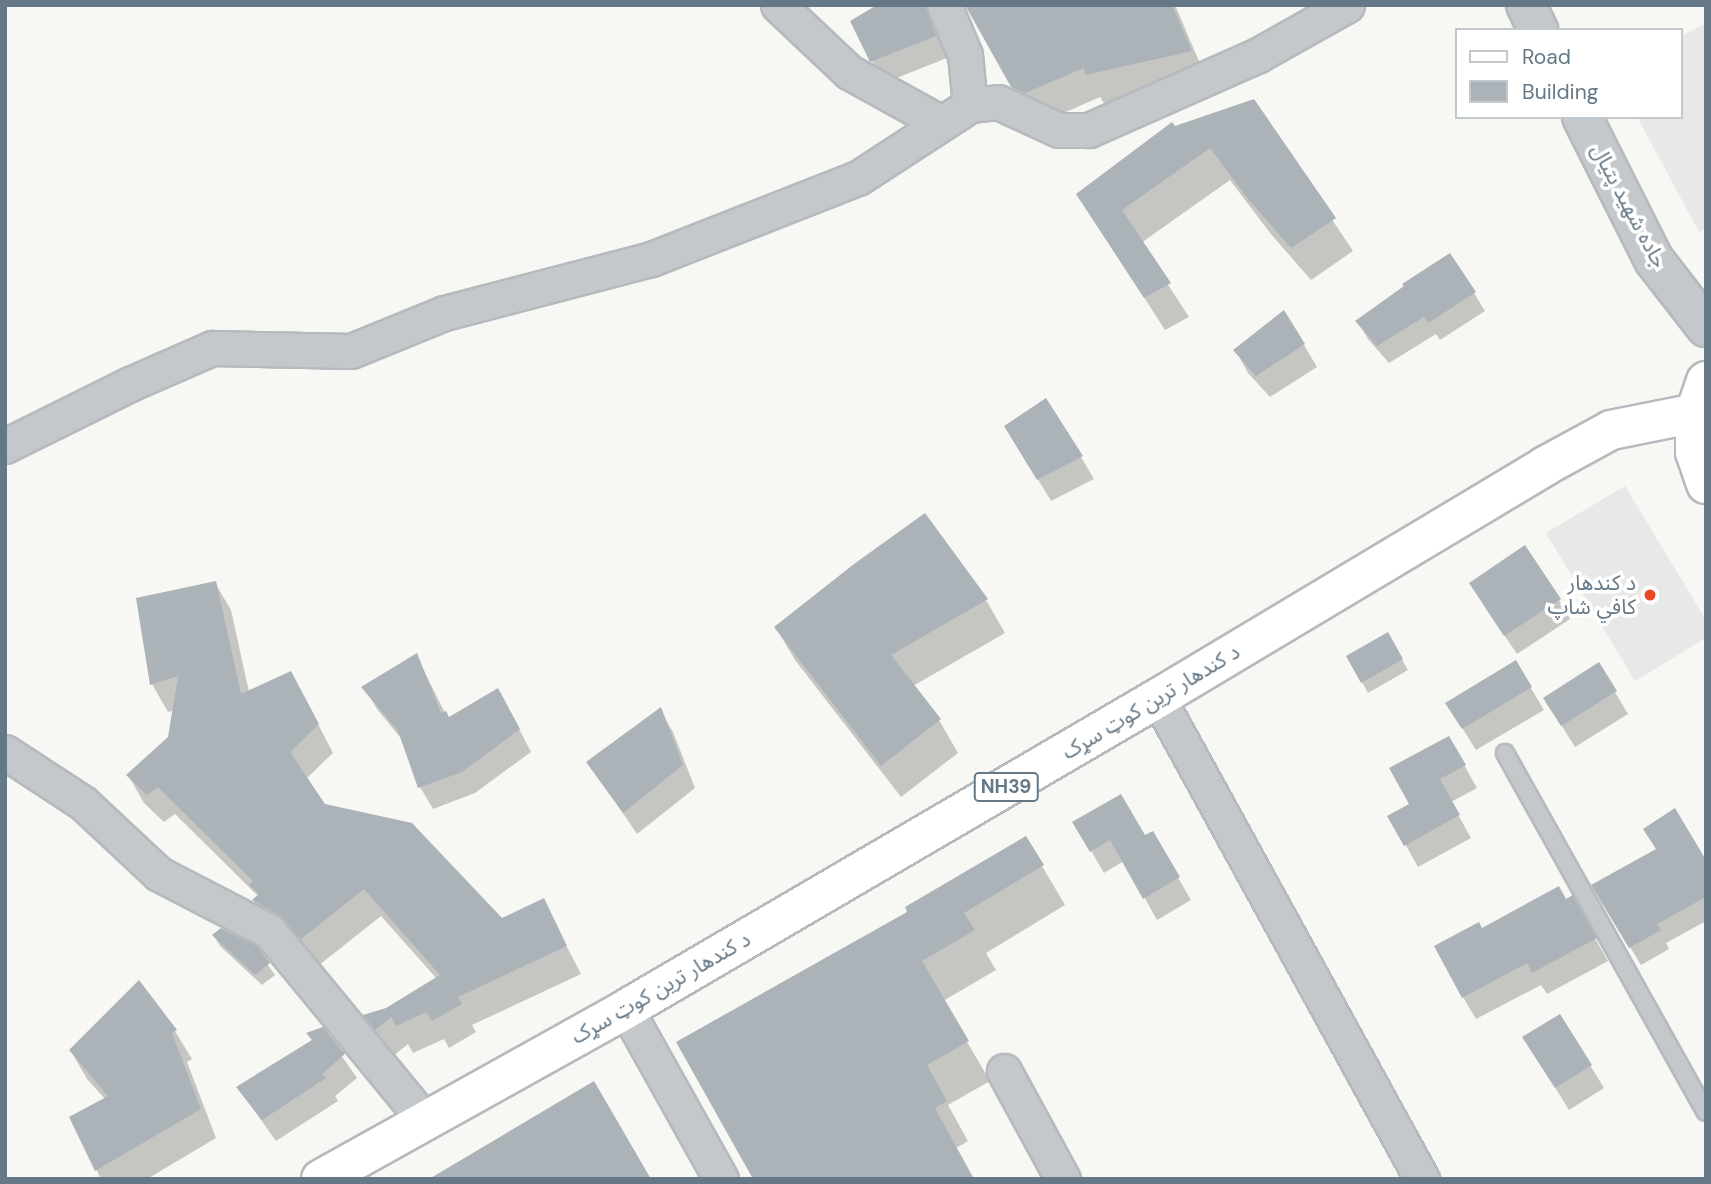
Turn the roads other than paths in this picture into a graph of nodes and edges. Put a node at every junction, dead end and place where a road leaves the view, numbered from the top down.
1 (778, 5) edge
2 (944, 5) edge
3 (1347, 5) edge
4 (1526, 5) edge
5 (1537, 28) edge
6 (971, 105) junction
7 (1583, 119) edge
8 (942, 123) junction
9 (1706, 327) edge
10 (1700, 397) edge
11 (5, 446) edge
12 (1706, 484) edge
13 (1158, 698) junction
14 (5, 752) edge
15 (1505, 753) dead end
16 (626, 1009) junction
17 (1004, 1071) dead end
18 (1706, 1112) edge
19 (425, 1121) junction
20 (321, 1179) edge
21 (721, 1179) edge
22 (1063, 1179) edge
23 (1422, 1179) edge

1 - 8 street
2 - 6 street
3 - 6 street
4 - 5 street
6 - 8 street
7 - 9 street, جاده شهید پتیال
8 - 11 street
10 - 12 main road
10 - 13 main road, د کندهار ترين کوټ سړک / NH39
13 - 16 main road, د کندهار ترين کوټ سړک / NH39
13 - 23 street
14 - 19 street
15 - 18 lane
16 - 19 main road, د کندهار ترين کوټ سړک / NH39
16 - 21 street
17 - 22 street
19 - 20 main road, د کندهار ترين کوټ سړک / NH39

